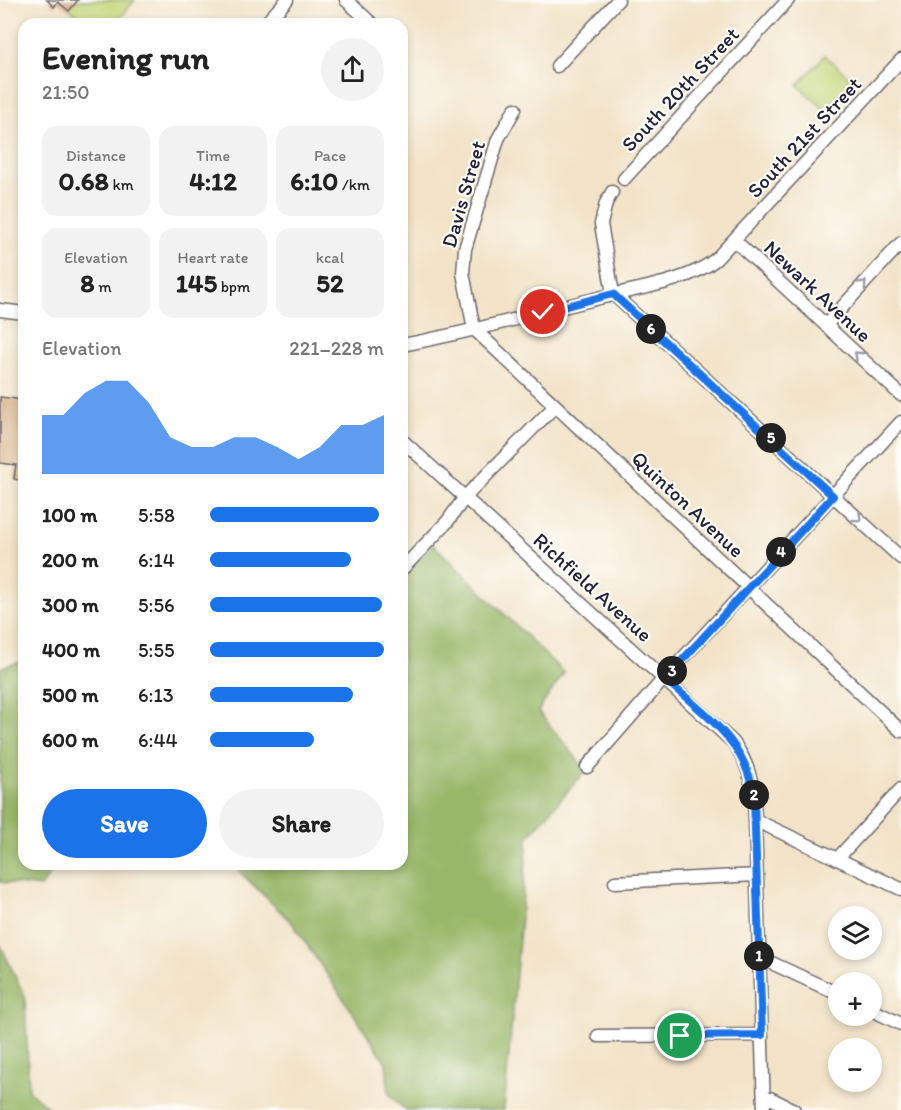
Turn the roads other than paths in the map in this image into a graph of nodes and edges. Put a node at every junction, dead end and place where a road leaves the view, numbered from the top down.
1 (287, 0) edge
2 (346, 0) edge
3 (618, 0) edge
4 (788, 0) edge
5 (271, 18) edge
6 (366, 18) edge
7 (901, 60) edge
8 (557, 66) dead end
9 (515, 109) dead end
10 (624, 179) dead end
11 (612, 192) dead end
12 (734, 240) junction
13 (901, 243) edge
14 (613, 294) junction
15 (0, 310) edge
16 (18, 312) edge
17 (826, 325) junction
18 (474, 329) junction
19 (408, 344) edge
20 (901, 395) edge
21 (555, 406) junction
22 (901, 422) edge
23 (408, 445) edge
24 (833, 496) junction
25 (465, 497) junction
26 (901, 558) edge
27 (408, 563) edge
28 (748, 588) junction
29 (665, 679) junction
30 (901, 731) edge
31 (586, 767) dead end
32 (901, 789) edge
33 (755, 820) junction
34 (837, 859) junction
35 (757, 875) junction
36 (615, 882) dead end
37 (901, 889) edge
38 (759, 957) junction
39 (828, 989) edge
40 (882, 1015) edge
41 (901, 1024) edge
42 (762, 1035) junction
43 (597, 1036) dead end
44 (764, 1095) junction
45 (764, 1110) edge
46 (794, 1110) edge

1 - 5 street
2 - 6 street
3 - 8 street
4 - 10 street, South 20th Street
7 - 12 street, South 21st Street
9 - 18 street, Davis Street
11 - 14 street
12 - 14 street, South 21st Street
12 - 17 street, Newark Avenue
17 -> 13 street
14 - 18 street, South 21st Street
14 - 24 street
15 - 16 street
20 -> 17 street, Newark Avenue
18 - 19 street, South 21st Street
18 - 21 street, Quinton Avenue
21 - 25 street
21 - 28 street, Quinton Avenue
22 - 24 street
23 - 25 street, Richfield Avenue
24 -> 26 street
24 - 28 street
25 - 27 street
25 - 29 street, Richfield Avenue
28 - 29 street
28 - 30 street, Quinton Avenue
29 - 31 street
29 - 33 street, Richfield Avenue
32 - 34 street
33 - 34 street
33 - 35 street, Richfield Avenue
34 - 37 street
35 - 36 street
35 - 38 street, Richfield Avenue
38 - 39 street
38 - 42 street, Richfield Avenue
40 - 41 street
42 - 43 street
42 - 44 street, Richfield Avenue
44 - 45 street, Richfield Avenue
44 - 46 street

